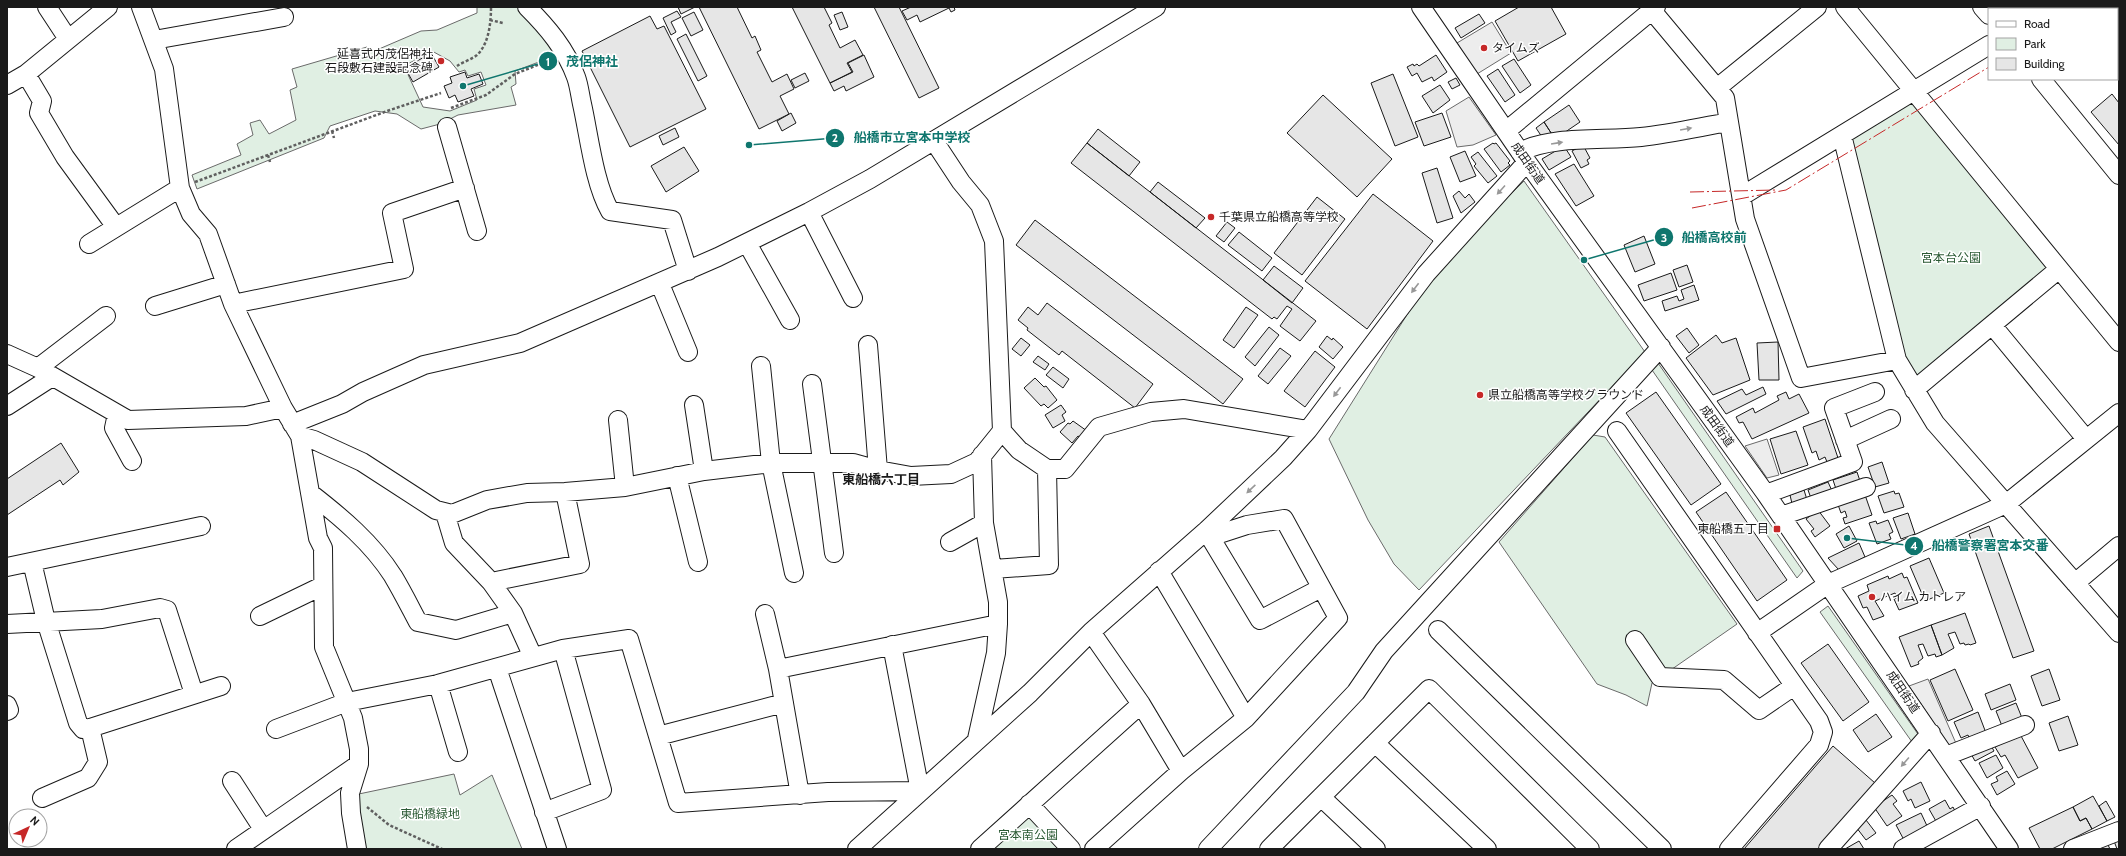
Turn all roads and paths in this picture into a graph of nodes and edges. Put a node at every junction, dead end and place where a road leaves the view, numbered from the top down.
1 (47, 7) edge
2 (108, 7) edge
3 (141, 7) edge
4 (491, 7) edge
5 (527, 7) edge
6 (1156, 7) edge
7 (1421, 7) edge
8 (1817, 7) edge
9 (1845, 7) edge
10 (1653, 8) edge
11 (1130, 13) edge
12 (284, 17) dead end
13 (490, 20) junction
14 (503, 23) dead end
15 (68, 38) junction
16 (154, 40) junction
17 (1988, 46) edge
18 (566, 54) junction
19 (457, 66) dead end
20 (26, 74) junction
21 (2042, 80) edge
22 (7, 85) edge
23 (1717, 88) junction
24 (1914, 91) junction
25 (440, 93) dead end
26 (451, 108) dead end
27 (1728, 122) junction
28 (448, 127) dead end
29 (332, 131) junction
30 (1506, 131) junction
31 (1842, 135) junction
32 (334, 138) dead end
33 (934, 141) junction
34 (268, 155) junction
35 (1523, 157) junction
36 (270, 162) dead end
37 (2119, 175) edge
38 (188, 185) junction
39 (465, 188) junction
40 (1742, 196) junction
41 (809, 212) junction
42 (116, 227) junction
43 (477, 231) dead end
44 (747, 243) junction
45 (89, 244) dead end
46 (2058, 269) junction
47 (688, 271) junction
48 (226, 284) junction
49 (660, 284) junction
50 (853, 298) dead end
51 (233, 304) junction
52 (155, 306) dead end
53 (106, 316) dead end
54 (790, 320) dead end
55 (1992, 325) junction
56 (2119, 342) edge
57 (868, 345) dead end
58 (1661, 347) junction
59 (688, 352) dead end
60 (7, 354) edge
61 (1897, 360) junction
62 (761, 366) dead end
63 (45, 372) junction
64 (812, 384) dead end
65 (1914, 390) junction
66 (1875, 392) dead end
67 (694, 405) dead end
68 (7, 406) edge
69 (283, 408) junction
70 (2119, 413) edge
71 (117, 414) junction
72 (1891, 419) dead end
73 (618, 420) dead end
74 (296, 430) junction
75 (1308, 430) junction
76 (1002, 431) junction
77 (1616, 431) dead end
78 (2086, 439) junction
79 (1845, 440) junction
80 (982, 455) junction
81 (132, 461) dead end
82 (771, 463) junction
83 (822, 463) junction
84 (1048, 469) junction
85 (878, 470) junction
86 (704, 471) junction
87 (677, 476) junction
88 (624, 487) junction
89 (1866, 487) dead end
90 (565, 492) junction
91 (310, 493) junction
92 (1766, 494) junction
93 (2006, 504) junction
94 (445, 513) junction
95 (1781, 516) junction
96 (984, 523) junction
97 (201, 526) dead end
98 (1209, 534) junction
99 (950, 542) dead end
100 (2119, 546) edge
101 (834, 553) dead end
102 (32, 562) junction
103 (698, 562) dead end
104 (7, 567) edge
105 (993, 569) junction
106 (1159, 571) junction
107 (794, 573) dead end
108 (491, 582) junction
109 (2075, 583) junction
110 (1828, 584) junction
111 (322, 586) junction
112 (1321, 588) junction
113 (513, 613) junction
114 (765, 614) dead end
115 (260, 616) dead end
116 (46, 620) junction
117 (7, 624) edge
118 (998, 624) junction
119 (1438, 630) dead end
120 (1091, 632) junction
121 (1757, 633) junction
122 (2119, 633) edge
123 (1635, 640) dead end
124 (892, 645) junction
125 (563, 650) junction
126 (533, 657) junction
127 (497, 668) junction
128 (778, 669) junction
129 (438, 684) junction
130 (220, 686) dead end
131 (1794, 686) junction
132 (194, 694) junction
133 (347, 702) junction
134 (784, 703) junction
135 (1141, 704) junction
136 (7, 705) edge
137 (7, 711) edge
138 (1246, 718) junction
139 (2025, 725) dead end
140 (90, 728) junction
141 (276, 728) dead end
142 (1931, 733) junction
143 (658, 736) junction
144 (977, 739) junction
145 (1375, 743) junction
146 (458, 752) dead end
147 (1946, 756) junction
148 (359, 764) junction
149 (1181, 771) junction
150 (232, 781) dead end
151 (920, 791) junction
152 (800, 795) junction
153 (1321, 797) junction
154 (42, 798) dead end
155 (350, 803) junction
156 (1029, 804) junction
157 (1981, 806) junction
158 (544, 812) junction
159 (263, 829) junction
160 (2119, 831) edge
161 (1274, 847) edge
162 (236, 849) edge
163 (357, 849) edge
164 (442, 849) edge
165 (557, 849) edge
166 (857, 849) edge
167 (980, 849) edge
168 (1071, 849) edge
169 (1094, 849) edge
170 (1208, 849) edge
171 (1376, 849) edge
172 (1487, 849) edge
173 (1590, 849) edge
174 (1662, 849) edge
175 (1729, 849) edge
176 (1828, 849) edge
177 (1903, 849) edge
178 (2009, 849) edge
179 (2073, 849) edge

1 - 15 street
2 - 15 street
3 - 16 street
4 - 13 path
5 - 18 street
6 - 11 street
7 - 30 street, 成田街道
8 - 23 street
9 - 24 street
10 - 23 street
10 - 30 street
11 - 33 street
12 - 16 street
13 - 14 path
13 - 19 path
15 - 20 street
16 - 38 street
17 - 24 street
18 - 26 path
18 - 47 street
20 - 22 street
20 - 42 street
21 - 37 street
23 - 27 street
24 - 31 street
24 - 46 street
25 - 29 path
35 -> 27 street
27 - 40 street
28 - 39 street
29 - 32 path
29 - 34 path
30 - 35 street, 成田街道
31 - 40 street
31 - 61 street
33 - 41 street
33 - 76 street
34 - 36 path
34 - 38 path
35 - 58 street, 成田街道
35 -> 75 street
38 - 42 street
38 - 48 street
39 - 43 street
39 - 51 street
40 - 61 street
41 - 44 street
41 - 50 street
42 - 45 street
44 - 47 street
44 - 54 street
46 - 55 street
46 - 56 street
47 - 49 street
48 - 51 street
48 - 52 street
49 - 59 street
49 - 74 street
51 - 69 street
53 - 63 street
55 - 65 street
55 - 78 street
57 - 85 street
58 - 92 street, 成田街道
58 - 170 street
60 - 63 street
61 - 65 street
62 - 82 street
63 - 68 street
63 - 71 street
64 - 83 street
65 - 93 street
66 - 79 street
67 - 86 street
69 - 71 street
69 - 74 street
70 - 78 street
71 - 81 street
72 - 79 street
73 - 88 street
74 - 91 street
74 - 94 street
75 - 84 street
75 -> 98 street
76 - 80 street
76 - 84 street
77 - 121 street
78 - 93 street
79 - 92 street
80 - 85 street
80 - 96 street
82 - 83 street
82 - 86 street
82 - 107 street
83 - 85 street
83 - 101 street
84 - 105 street
86 - 87 street
87 - 88 street
87 - 103 street
88 - 90 street
89 - 95 street
90 - 94 street
90 - 108 street
91 - 111 street
91 - 113 street
92 - 95 street, 成田街道
93 - 109 street
93 - 110 street
94 - 108 street
95 - 110 street, 成田街道
96 - 99 street
96 - 105 street
97 - 102 street
98 - 106 street
98 - 112 street
98 - 112 street
100 - 109 street
102 - 104 street
102 - 116 street
105 - 118 street
106 - 120 street
106 - 138 street
108 - 113 street
109 - 122 street
110 - 121 street
110 - 142 street, 成田街道
111 - 115 street
111 - 133 street
112 - 138 street
113 - 126 street
114 - 128 street
116 - 117 street
116 - 132 street
116 - 140 street
118 - 124 street
118 - 144 street
119 - 174 street
120 - 135 street
120 - 144 street
121 - 131 street
123 - 131 street
124 - 128 street
124 - 151 street
125 - 126 street
125 - 143 street
125 - 158 street
126 - 127 street
127 - 129 street
127 - 158 street
128 - 134 street
129 - 133 street
129 - 146 street
130 - 132 street
131 - 175 street
132 - 140 street
133 - 141 street
133 - 148 street
134 - 143 street
134 - 152 street
135 - 149 street
135 - 156 street
136 - 137 street
138 - 149 street
139 - 147 street
140 - 154 street
142 - 147 street, 成田街道
142 -> 176 street
143 - 152 street
144 - 151 street
145 - 153 street
145 - 172 street
145 - 173 street
147 - 157 street, 成田街道
148 - 155 street
148 - 159 street
149 - 169 street
150 - 159 street
151 - 152 street
151 - 166 street
153 - 161 street
153 - 171 street
155 - 163 street
155 - 164 path
156 - 167 street
156 - 168 street
157 - 177 street
157 - 178 street, 成田街道
158 - 165 street
159 - 162 street
160 - 179 street

